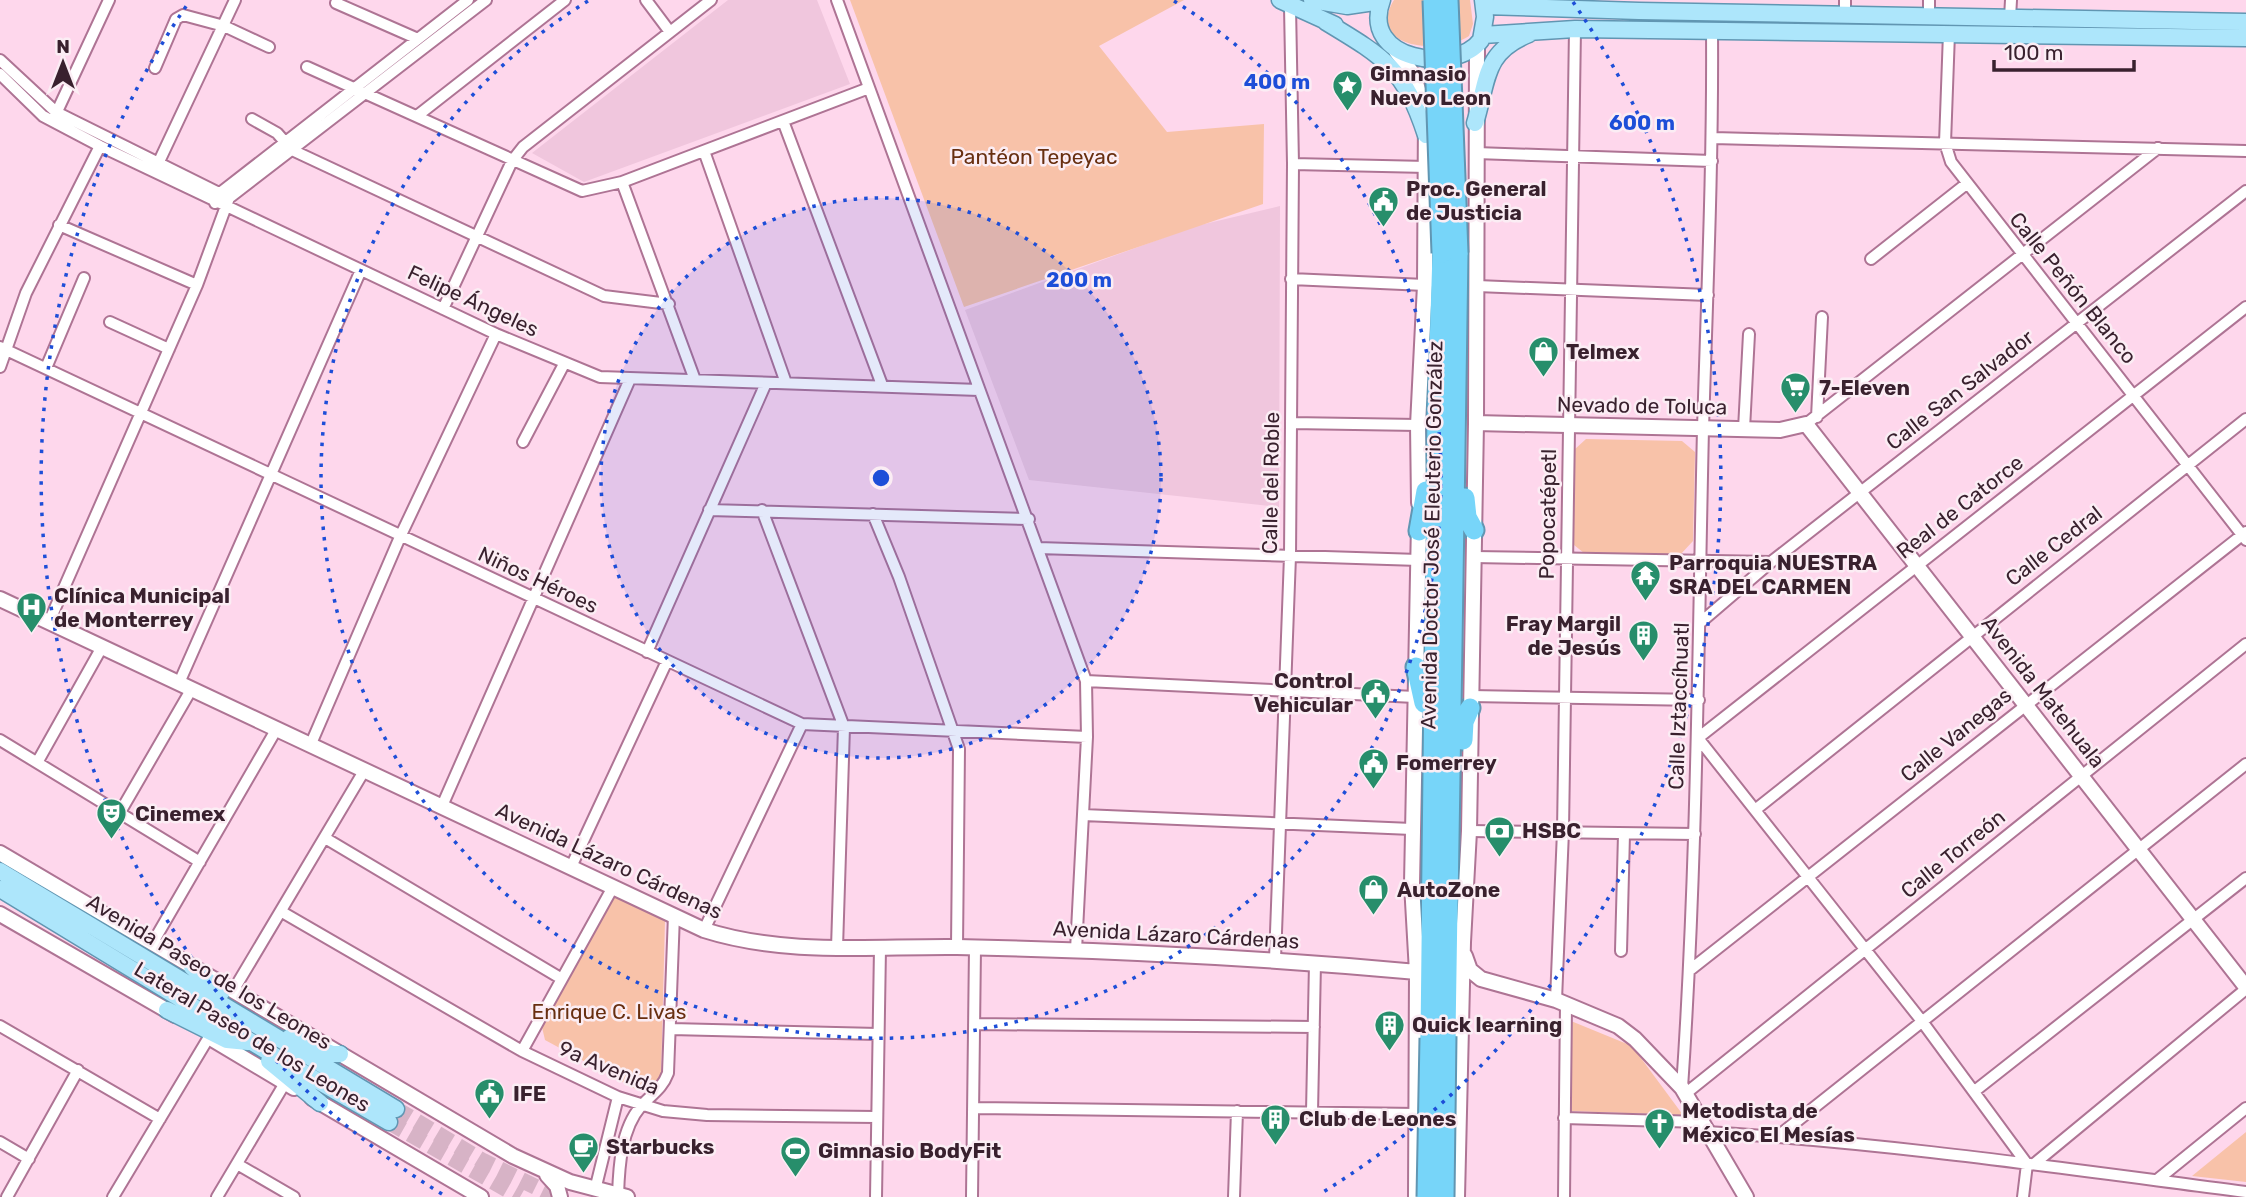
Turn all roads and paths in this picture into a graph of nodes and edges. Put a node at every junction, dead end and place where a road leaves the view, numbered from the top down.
1 (109, 0) edge
2 (235, 0) edge
3 (468, 0) edge
4 (485, 0) edge
5 (565, 0) edge
6 (646, 0) edge
7 (711, 0) edge
8 (837, 0) edge
9 (1342, 0) edge
10 (1433, 0) edge
11 (1448, 0) edge
12 (2011, 0) edge
13 (1382, 1) edge
14 (1317, 2) edge
15 (336, 3) dead end
16 (1285, 3) edge
17 (1484, 3) edge
18 (1519, 3) edge
19 (1845, 7) edge
20 (1929, 8) edge
21 (2010, 18) junction
22 (1326, 22) junction
23 (2246, 22) edge
24 (223, 26) junction
25 (1541, 29) junction
26 (1575, 29) junction
27 (1712, 30) junction
28 (670, 32) junction
29 (1949, 33) junction
30 (2246, 38) edge
31 (418, 39) junction
32 (1480, 40) junction
33 (269, 47) dead end
34 (1391, 47) junction
35 (0, 60) edge
36 (307, 67) dead end
37 (155, 68) dead end
38 (0, 74) edge
39 (355, 88) junction
40 (869, 88) junction
41 (367, 92) junction
42 (1475, 103) junction
43 (1426, 114) junction
44 (54, 116) junction
45 (417, 116) junction
46 (252, 119) dead end
47 (783, 121) junction
48 (1475, 123) junction
49 (1426, 135) junction
50 (1713, 138) junction
51 (1945, 143) junction
52 (100, 146) junction
53 (289, 146) junction
54 (2158, 148) junction
55 (704, 151) junction
56 (2246, 151) edge
57 (1476, 153) junction
58 (1573, 156) junction
59 (512, 161) junction
60 (1712, 161) junction
61 (1293, 164) junction
62 (1427, 167) junction
63 (156, 168) junction
64 (622, 182) junction
65 (1965, 185) junction
66 (2246, 191) edge
67 (222, 200) junction
68 (59, 225) junction
69 (479, 238) junction
70 (1450, 253) junction
71 (2021, 254) junction
72 (1871, 259) dead end
73 (361, 270) junction
74 (84, 278) dead end
75 (1291, 279) junction
76 (197, 285) junction
77 (1425, 285) junction
78 (1477, 286) junction
79 (1571, 290) junction
80 (1708, 295) junction
81 (669, 304) junction
82 (2246, 307) edge
83 (443, 309) junction
84 (1822, 317) dead end
85 (110, 322) dead end
86 (2077, 322) junction
87 (496, 334) junction
88 (1749, 334) dead end
89 (3, 348) edge
90 (169, 349) junction
91 (564, 364) junction
92 (0, 367) edge
93 (46, 368) junction
94 (630, 379) junction
95 (695, 380) junction
96 (765, 383) junction
97 (786, 383) junction
98 (882, 385) junction
99 (979, 390) junction
100 (2134, 394) junction
101 (1437, 412) junction
102 (140, 414) junction
103 (2246, 419) edge
104 (1811, 420) junction
105 (1467, 421) junction
106 (1291, 423) junction
107 (1418, 425) junction
108 (1569, 427) junction
109 (1703, 429) junction
110 (1744, 429) junction
111 (523, 442) dead end
112 (2188, 464) junction
113 (271, 476) junction
114 (1859, 495) junction
115 (709, 510) junction
116 (762, 510) junction
117 (873, 514) junction
118 (1028, 519) junction
119 (1474, 530) joint
120 (1419, 531) junction
121 (2245, 536) edge
122 (400, 537) junction
123 (1038, 548) junction
124 (1290, 556) junction
125 (1474, 557) junction
126 (1419, 560) junction
127 (1567, 561) junction
128 (1771, 562) junction
129 (1702, 563) junction
130 (1917, 567) junction
131 (532, 598) junction
132 (0, 599) edge
133 (50, 622) junction
134 (1701, 622) junction
135 (1971, 636) junction
136 (2246, 644) edge
137 (103, 647) junction
138 (647, 652) junction
139 (667, 661) junction
140 (1416, 667) junction
141 (1086, 681) junction
142 (185, 686) junction
143 (1285, 690) junction
144 (1565, 697) junction
145 (1699, 700) junction
146 (1471, 702) junction
147 (1415, 704) junction
148 (2024, 705) junction
149 (802, 724) junction
150 (844, 727) junction
151 (276, 730) junction
152 (955, 731) junction
153 (1087, 737) junction
154 (1698, 738) junction
155 (0, 740) edge
156 (310, 746) junction
157 (37, 761) junction
158 (2246, 764) edge
159 (363, 771) junction
160 (2081, 775) junction
161 (1450, 798) junction
162 (442, 806) junction
163 (1755, 810) junction
164 (119, 814) junction
165 (1083, 815) junction
166 (1432, 816) junction
167 (1281, 823) junction
168 (1412, 829) junction
169 (1469, 831) junction
170 (1563, 831) junction
171 (1624, 834) junction
172 (1695, 834) junction
173 (325, 838) junction
174 (2139, 849) junction
175 (0, 853) edge
176 (200, 863) junction
177 (571, 867) junction
178 (0, 871) edge
179 (1809, 877) junction
180 (2246, 878) edge
181 (613, 887) junction
182 (0, 889) edge
183 (282, 912) junction
184 (0, 914) edge
185 (674, 915) junction
186 (2193, 919) junction
187 (704, 930) junction
188 (1463, 942) junction
189 (152, 943) junction
190 (957, 947) junction
191 (837, 948) junction
192 (880, 948) junction
193 (975, 948) junction
194 (1865, 949) junction
195 (1076, 950) junction
196 (1621, 951) dead end
197 (1275, 959) junction
198 (1315, 963) junction
199 (192, 967) junction
200 (1690, 970) junction
201 (1417, 972) junction
202 (562, 979) junction
203 (2246, 988) edge
204 (233, 991) junction
205 (1561, 1002) junction
206 (167, 1010) junction
207 (237, 1014) junction
208 (1921, 1020) junction
209 (974, 1024) junction
210 (0, 1026) edge
211 (1314, 1027) junction
212 (671, 1029) junction
213 (270, 1034) junction
214 (878, 1034) junction
215 (209, 1037) junction
216 (1438, 1037) junction
217 (251, 1042) junction
218 (522, 1051) junction
219 (268, 1052) junction
220 (340, 1054) junction
221 (78, 1070) junction
222 (285, 1083) junction
223 (1976, 1090) junction
224 (1683, 1091) junction
225 (618, 1097) junction
226 (320, 1102) junction
227 (642, 1105) junction
228 (973, 1108) junction
229 (2246, 1108) edge
230 (1237, 1111) junction
231 (1312, 1112) junction
232 (1417, 1114) junction
233 (876, 1116) junction
234 (1564, 1118) junction
235 (160, 1119) junction
236 (1704, 1127) junction
237 (1416, 1129) junction
238 (1459, 1129) junction
239 (1777, 1137) junction
240 (0, 1142) edge
241 (29, 1158) junction
242 (237, 1164) junction
243 (2031, 1164) junction
244 (544, 1171) junction
245 (2157, 1181) junction
246 (1735, 1190) edge
247 (1453, 1192) edge
248 (2246, 1192) edge
249 (592, 1193) edge
250 (1420, 1194) edge
251 (622, 1196) edge
252 (7, 1197) edge
253 (113, 1197) edge
254 (217, 1197) edge
255 (294, 1197) edge
256 (481, 1197) edge
257 (561, 1197) edge
258 (876, 1197) edge
259 (972, 1197) edge
260 (1234, 1197) edge
261 (1564, 1197) edge
262 (1746, 1197) edge
263 (2023, 1197) edge

1 - 44 street
2 - 24 street
3 - 31 street
4 - 41 street
5 - 45 street
6 - 28 street
7 - 28 street
8 - 40 street
9 - 14 main road
10 - 70 highway, Avenida Doctor José Eleuterio González, bridge
11 - 70 highway, Avenida Doctor José Eleuterio González, bridge
12 - 21 street
13 - 14 main road
13 - 34 main road
15 - 31 street
16 - 22 main road
16 - 61 street, Calle del Roble
17 - 18 main road
17 - 32 main road
18 - 19 main road
19 - 20 main road
20 - 21 main road
21 - 23 main road
22 - 34 main road
22 - 49 main road
24 - 33 street
24 - 37 street
24 - 63 street
25 - 26 main road
25 - 32 main road
25 - 48 main road
26 - 27 main road
26 - 58 street, Popocatépetl
27 - 29 main road
27 - 50 street, Calle Iztaccíhuatl
28 - 59 street
29 - 30 main road
29 - 51 street, Calle Peñón Blanco
31 - 39 street
32 - 34 main road
32 - 42 street, Avenida Doctor José Eleuterio González
34 - 43 street, Avenida Doctor José Eleuterio González
35 - 44 street, Felipe Ángeles
36 - 39 street
38 - 44 street, Felipe Ángeles
39 - 41 street
39 - 53 street
40 - 47 street
40 - 99 street
41 - 45 street
41 - 53 street
42 - 43 street
42 - 48 street, Avenida Doctor José Eleuterio González
43 - 49 street, Avenida Doctor José Eleuterio González
44 - 52 street, Felipe Ángeles
44 - 63 street, Felipe Ángeles
45 - 59 street
46 - 53 street
47 - 55 street
47 - 98 street
48 - 57 street, Avenida Doctor José Eleuterio González
49 - 62 street, Avenida Doctor José Eleuterio González
50 - 51 street
50 - 60 street, Calle Iztaccíhuatl
51 - 54 street
51 - 65 street, Calle Peñón Blanco
52 - 63 street, Felipe Ángeles
52 - 68 street
53 - 67 street
53 - 69 street
54 - 56 street
54 - 71 street
55 - 64 street
55 - 97 street
57 - 58 street
57 - 78 street, Avenida Doctor José Eleuterio González
58 - 60 street
58 - 79 street, Popocatépetl
59 - 64 street
59 - 69 street
60 - 80 street, Calle Iztaccíhuatl
61 - 62 street
61 - 75 street, Calle del Roble
62 - 77 street, Avenida Doctor José Eleuterio González
63 - 67 street, Felipe Ángeles
64 - 81 street
65 - 71 street, Calle Peñón Blanco
65 - 72 street
66 - 86 street, Calle San Salvador
67 - 73 street, Felipe Ángeles
67 - 76 street
68 - 76 street
68 - 89 street
69 - 81 street
69 - 83 street
70 - 101 highway, Avenida Doctor José Eleuterio González
70 - 105 highway, Avenida Doctor José Eleuterio González
71 - 86 street, Calle Peñón Blanco
71 - 104 street
73 - 83 street, Felipe Ángeles
73 - 113 street
74 - 93 street
75 - 77 street
75 - 106 street, Calle del Roble
76 - 90 street
77 - 107 street, Avenida Doctor José Eleuterio González
78 - 79 street
78 - 105 street, Avenida Doctor José Eleuterio González
79 - 80 street
79 - 108 street, Popocatépetl
80 - 109 street, Calle Iztaccíhuatl
81 - 95 street
82 - 100 street, Real de Catorce
83 - 87 street, Felipe Ángeles
84 - 104 street
85 - 90 street
86 - 100 street, Calle Peñón Blanco
86 - 114 street, Calle San Salvador
87 - 91 street, Felipe Ángeles
87 - 122 street
88 - 110 street
89 - 92 street
89 - 93 street, Niños Héroes
90 - 102 street
91 - 94 street, Felipe Ángeles
91 - 111 street
93 - 102 street, Niños Héroes
94 - 95 street, Felipe Ángeles
94 - 131 street
95 - 96 street, Felipe Ángeles
96 - 97 street, Felipe Ángeles
96 - 115 street
97 - 98 street, Felipe Ángeles
98 - 99 street, Felipe Ángeles
99 - 118 street
100 - 112 street, Calle Peñón Blanco
100 - 130 street, Real de Catorce
101 - 120 highway
101 - 166 highway, Avenida Doctor José Eleuterio González
102 - 113 street, Niños Héroes
102 - 133 street
103 - 112 street, Calle Cedral
104 - 110 street, Nevado de Toluca
104 - 114 street, Avenida Matehuala
105 - 108 street, Nevado de Toluca
105 - 119 highway
105 - 161 highway, Avenida Doctor José Eleuterio González
106 - 107 street
106 - 124 street, Calle del Roble
107 - 120 street, Avenida Doctor José Eleuterio González
108 - 109 street, Nevado de Toluca
108 - 127 street, Popocatépetl
109 - 110 street, Nevado de Toluca
109 - 129 street, Calle Iztaccíhuatl
112 - 121 street, Calle Peñón Blanco
112 - 135 street, Calle Cedral
113 - 122 street, Niños Héroes
113 - 142 street
114 - 128 street, Calle San Salvador
114 - 130 street, Avenida Matehuala
115 - 116 street
115 - 138 street
116 - 117 street
116 - 150 street
117 - 118 street
117 - 152 street
118 - 123 street
119 - 125 street
120 - 126 street, Avenida Doctor José Eleuterio González
121 - 148 street, Calle Vanegas
122 - 131 street, Niños Héroes
122 - 156 street
123 - 124 street
123 - 141 street
124 - 126 street
124 - 143 street, Calle del Roble
125 - 127 street
125 - 146 street
126 - 140 street, Avenida Doctor José Eleuterio González
127 - 129 street
127 - 144 street, Popocatépetl
128 - 129 street
128 - 134 street, Calle San Salvador
129 - 134 street, Calle Iztaccíhuatl
130 - 135 street, Avenida Matehuala
130 - 154 street, Real de Catorce
131 - 138 street, Niños Héroes
131 - 162 street
132 - 133 street, Avenida Lázaro Cárdenas
133 - 137 street, Avenida Lázaro Cárdenas
134 - 145 street, Calle Iztaccíhuatl
135 - 148 street, Avenida Matehuala
135 - 163 street, Calle Cedral
136 - 160 street, Calle Torreón
137 - 142 street, Avenida Lázaro Cárdenas
137 - 157 street
138 - 139 street, Niños Héroes
139 - 149 street, Niños Héroes
139 - 177 street
140 - 147 street, Avenida Doctor José Eleuterio González
140 - 166 highway
141 - 143 street
141 - 153 street
142 - 151 street, Avenida Lázaro Cárdenas
142 - 164 street
143 - 147 street
143 - 167 street, Calle del Roble
144 - 145 street
144 - 146 street
144 - 170 street, Popocatépetl
145 - 154 street, Calle Iztaccíhuatl
146 - 161 highway
146 - 169 street
147 - 168 street, Avenida Doctor José Eleuterio González
148 - 160 street, Avenida Matehuala
148 - 179 street, Calle Vanegas
149 - 150 street, Niños Héroes
149 - 187 street
150 - 152 street, Niños Héroes
150 - 191 street
151 - 156 street, Avenida Lázaro Cárdenas
151 - 176 street
152 - 153 street, Niños Héroes
152 - 190 street
153 - 165 street
154 - 163 street
154 - 172 street, Calle Iztaccíhuatl
155 - 157 street
156 - 159 street, Avenida Lázaro Cárdenas
157 - 164 street
158 - 174 street
159 - 162 street, Avenida Lázaro Cárdenas
159 - 173 street
160 - 174 street, Avenida Matehuala
160 - 194 street, Calle Torreón
161 - 216 highway, Avenida Doctor José Eleuterio González
162 - 177 street, Avenida Lázaro Cárdenas
163 - 179 street
164 - 176 street
165 - 167 street
165 - 195 street
166 - 216 highway, Avenida Doctor José Eleuterio González
167 - 168 street
167 - 197 street, Calle del Roble
168 - 201 street, Avenida Doctor José Eleuterio González
169 - 170 street
169 - 188 street
170 - 171 street
170 - 205 street, Popocatépetl
171 - 172 street
171 - 196 street
172 - 200 street, Calle Iztaccíhuatl
173 - 183 street
173 - 202 street
174 - 186 street, Avenida Matehuala
174 - 208 street
175 - 189 street, Lateral Paseo de los Leones
176 - 189 street
177 - 181 street, Avenida Lázaro Cárdenas
178 - 207 main road, Avenida Paseo de los Leones
179 - 194 street
179 - 200 street, Calle Vanegas
180 - 186 street
181 - 185 street, Avenida Lázaro Cárdenas
181 - 202 street
182 - 217 main road, Avenida Paseo de los Leones
183 - 204 street
183 - 218 street, 9a Avenida
184 - 206 street, Lateral Paseo de los Leones
185 - 187 street, Avenida Lázaro Cárdenas
185 - 212 street
186 - 203 street, Avenida Matehuala
186 - 223 street
187 - 191 street, Avenida Lázaro Cárdenas
188 - 205 street
188 - 238 street
189 - 199 street, Lateral Paseo de los Leones
190 - 192 street, Avenida Lázaro Cárdenas
190 - 193 street, Avenida Lázaro Cárdenas
191 - 192 street, Avenida Lázaro Cárdenas
192 - 214 street
193 - 195 street, Avenida Lázaro Cárdenas
193 - 209 street
194 - 208 street
194 - 224 street, Calle Torreón
195 - 197 street, Avenida Lázaro Cárdenas
197 - 198 street, Avenida Lázaro Cárdenas
198 - 201 street, Avenida Lázaro Cárdenas
198 - 211 street
199 - 204 street, Lateral Paseo de los Leones
199 - 207 main road
200 - 224 street, Calle Iztaccíhuatl
201 - 232 street, Avenida Doctor José Eleuterio González
202 - 218 street
203 - 243 street
204 - 220 street, Lateral Paseo de los Leones
205 - 224 street
205 - 234 street, Popocatépetl
206 - 215 street, Lateral Paseo de los Leones
206 - 217 main road
207 - 213 main road, Avenida Paseo de los Leones
208 - 223 street
208 - 239 street
209 - 211 street
209 - 228 street
210 - 221 street
211 - 231 street
212 - 214 street
212 - 227 street
213 - 219 main road, Avenida Paseo de los Leones
213 - 220 main road
214 - 233 street
215 - 222 street, Lateral Paseo de los Leones
215 - 235 street
216 - 247 highway, Avenida Doctor José Eleuterio González, bridge
216 - 250 highway, Avenida Doctor José Eleuterio González, bridge
217 - 219 main road, Avenida Paseo de los Leones
218 - 225 street, 9a Avenida
219 - 226 main road
220 - 244 street, Lateral Paseo de los Leones
221 - 235 street
221 - 241 street
222 - 226 street, Lateral Paseo de los Leones
222 - 242 street
223 - 243 street
224 - 236 street
225 - 227 street, 9a Avenida
225 - 249 street
226 - 256 street, Lateral Paseo de los Leones
227 - 233 street, 9a Avenida
227 - 251 street
228 - 230 street
228 - 259 street
229 - 245 street
230 - 231 street
230 - 260 street
231 - 232 street
232 - 237 street, Avenida Doctor José Eleuterio González
233 - 258 street
234 - 236 street
234 - 261 street, Popocatépetl
235 - 253 street
236 - 239 street
236 - 246 street
237 - 238 street
237 - 250 street, Avenida Doctor José Eleuterio González
238 - 247 street
239 - 243 street
240 - 241 street
241 - 252 street
242 - 254 street
242 - 255 street
243 - 245 street
243 - 263 street
244 - 249 street, Lateral Paseo de los Leones
244 - 257 street
245 - 248 street
246 - 262 street
247 - 250 street
249 - 251 street, Lateral Paseo de los Leones

